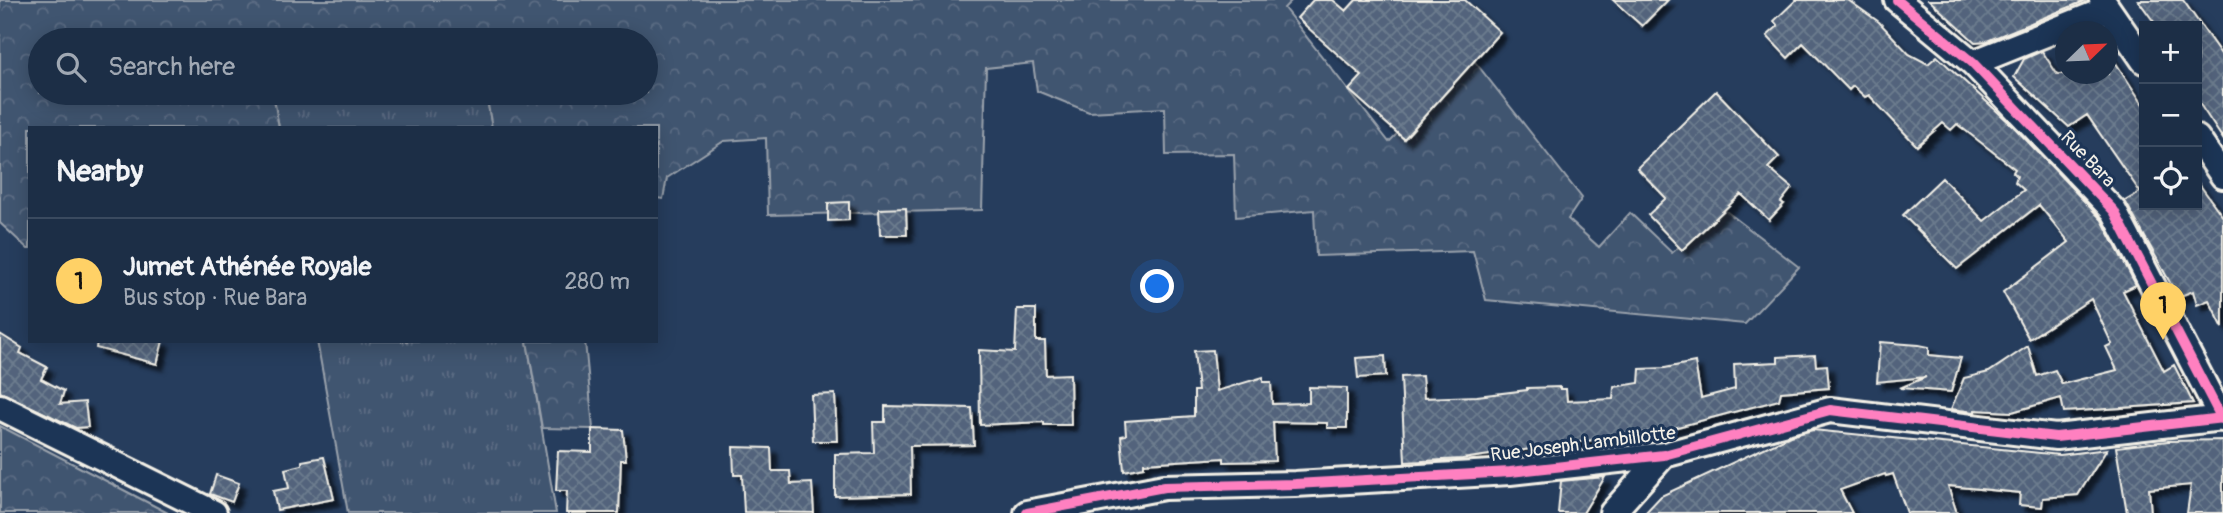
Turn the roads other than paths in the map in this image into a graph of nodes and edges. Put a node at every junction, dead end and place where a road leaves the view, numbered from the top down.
1 (1897, 0) edge
2 (2105, 5) edge
3 (2139, 54) edge
4 (1973, 64) junction
5 (2202, 145) edge
6 (2223, 176) edge
7 (0, 407) edge
8 (2223, 419) edge
9 (1664, 455) junction
10 (214, 513) edge
11 (1027, 513) edge
12 (1612, 513) edge

1 - 4 street, Rue Bara
2 - 3 street
2 - 4 street
4 - 8 street, Rue Bara
5 - 6 street
7 - 10 street
8 - 9 street, Rue Joseph Lambillotte
9 - 11 street, Rue Joseph Lambillotte
9 - 12 street

